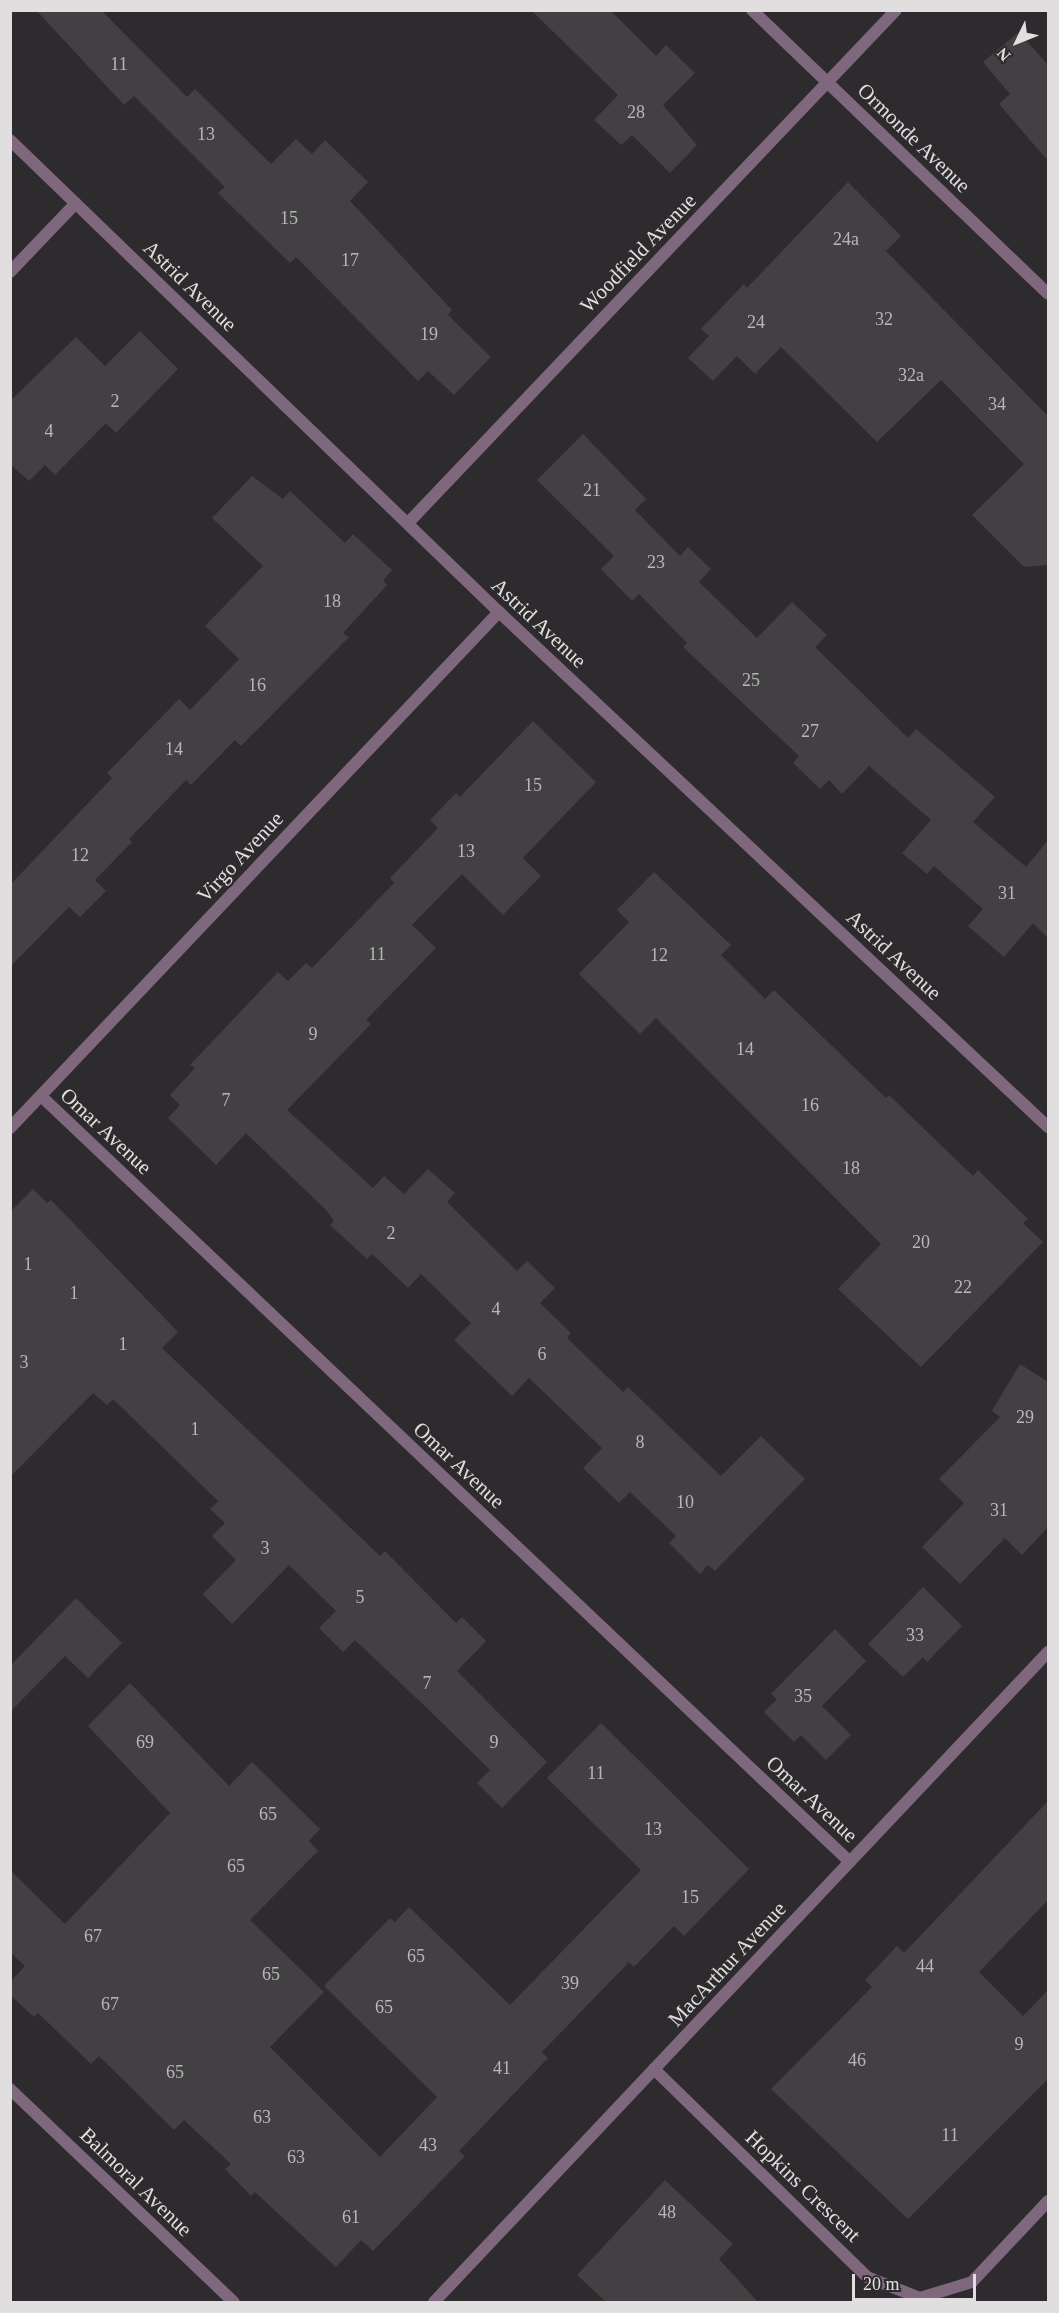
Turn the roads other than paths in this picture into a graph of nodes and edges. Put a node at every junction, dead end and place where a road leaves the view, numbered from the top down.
1 (752, 10) edge
2 (896, 10) edge
3 (828, 83) junction
4 (10, 140) edge
5 (76, 203) junction
6 (10, 272) edge
7 (1048, 294) edge
8 (408, 523) junction
9 (499, 612) junction
10 (41, 1096) junction
11 (1048, 1127) edge
12 (10, 1128) edge
13 (1048, 1652) edge
14 (850, 1862) junction
15 (654, 2069) junction
16 (10, 2089) edge
17 (1048, 2201) edge
18 (234, 2302) edge
19 (434, 2302) edge

1 - 3 street, Ormonde Avenue
2 - 3 street, Woodfield Avenue
3 - 7 street, Ormonde Avenue
3 - 8 street, Woodfield Avenue
4 - 5 street, Astrid Avenue
5 - 6 street
5 - 8 street, Astrid Avenue
8 - 9 street, Astrid Avenue
9 - 10 street, Virgo Avenue
9 - 11 street, Astrid Avenue
10 - 12 street, Virgo Avenue
10 - 14 street, Omar Avenue
13 - 14 street, MacArthur Avenue
14 - 15 street, MacArthur Avenue
15 - 17 street, Hopkins Crescent
15 - 19 street, MacArthur Avenue
16 - 18 street, Balmoral Avenue

